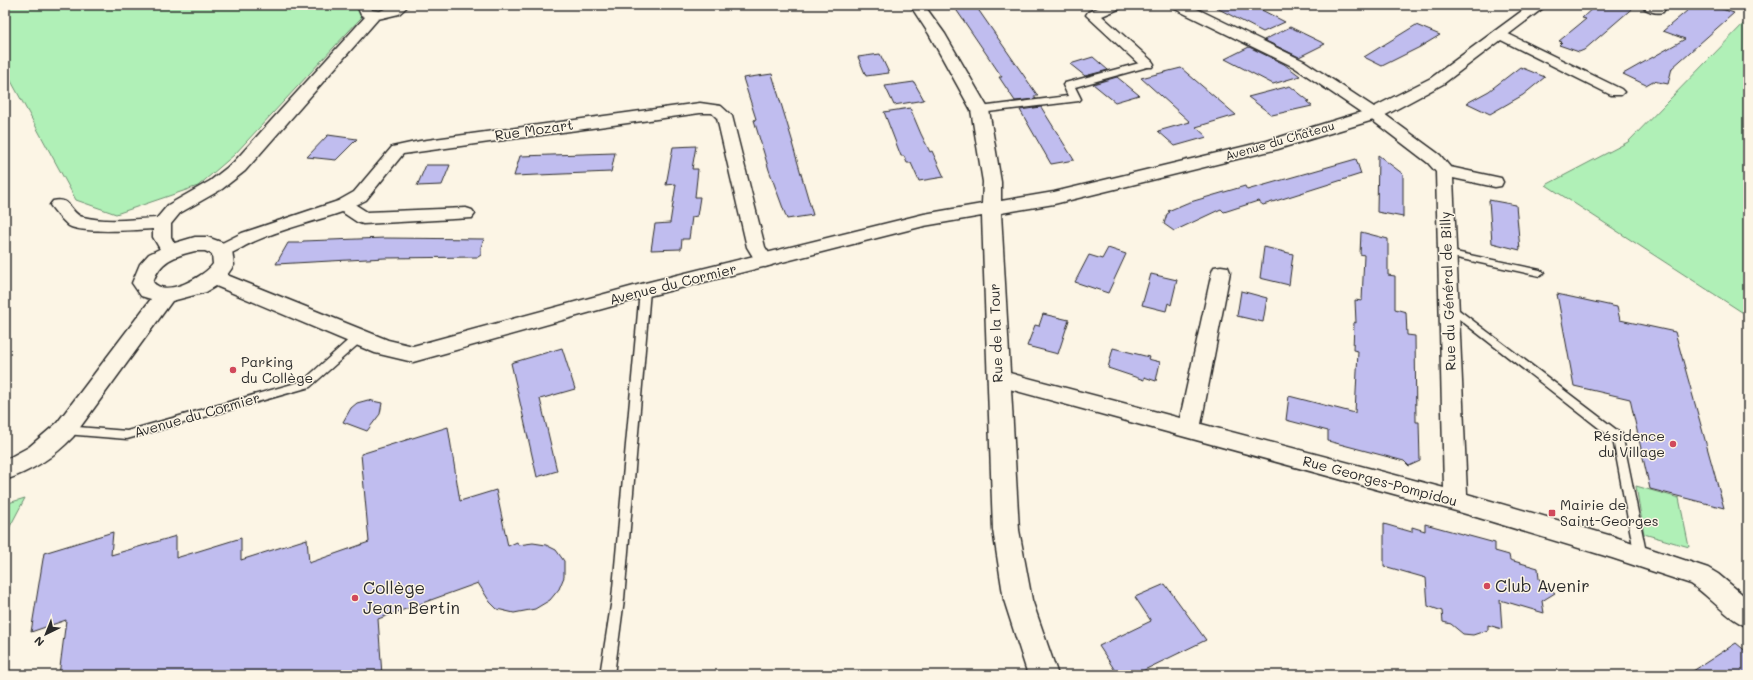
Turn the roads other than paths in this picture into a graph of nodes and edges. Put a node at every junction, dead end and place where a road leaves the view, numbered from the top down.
1 (402, 5) edge
2 (917, 5) edge
3 (1116, 5) edge
4 (1178, 5) edge
5 (1540, 5) edge
6 (370, 10) edge
7 (1500, 34) junction
8 (1147, 64) joint
9 (1616, 92) dead end
10 (980, 110) junction
11 (1374, 114) junction
12 (1444, 171) junction
13 (1495, 182) dead end
14 (59, 205) dead end
15 (344, 205) junction
16 (991, 210) junction
17 (466, 214) dead end
18 (162, 223) junction
19 (222, 250) junction
20 (170, 252) junction
21 (1446, 254) junction
22 (765, 261) junction
23 (1221, 272) dead end
24 (1540, 273) dead end
25 (214, 277) junction
26 (645, 290) junction
27 (165, 295) junction
28 (1448, 306) junction
29 (359, 337) junction
30 (998, 378) junction
31 (1189, 428) junction
32 (65, 430) junction
33 (5, 470) edge
34 (1456, 501) junction
35 (1641, 556) junction
36 (1748, 615) edge
37 (607, 675) edge
38 (1043, 675) edge

1 - 6 street
2 - 10 street, Rue de la Tour
3 - 8 street
4 - 11 street
5 - 7 street, Avenue du Château
6 - 18 street
7 - 9 street
7 - 11 street, Avenue du Château
8 - 10 street
10 - 16 street, Rue de la Tour
11 - 12 street
11 - 16 street, Avenue du Château
12 - 13 street
12 - 21 street, Rue du Général de Billy
14 - 18 street
15 - 17 street
15 - 19 street, Rue Mozart
15 - 22 street, Rue Mozart
16 - 22 street, Avenue du Cormier
16 - 30 street, Rue de la Tour
18 - 20 street
19 - 20 street
19 - 25 street
20 - 27 street
21 - 24 lane
21 - 28 street, Rue du Général de Billy
22 - 26 street, Avenue du Cormier
23 - 31 street
25 - 27 street
25 - 29 street, Avenue du Cormier
26 - 29 street, Avenue du Cormier
26 - 37 lane
27 - 32 street
28 - 34 street, Rue du Général de Billy
28 - 35 lane
29 - 32 lane, Avenue du Cormier
30 - 31 street, Rue Georges-Pompidou
30 - 38 street, Rue de la Tour
31 - 34 street, Rue Georges-Pompidou
32 - 33 street
34 - 35 street, Rue Georges-Pompidou
35 - 36 street, Rue Georges-Pompidou

